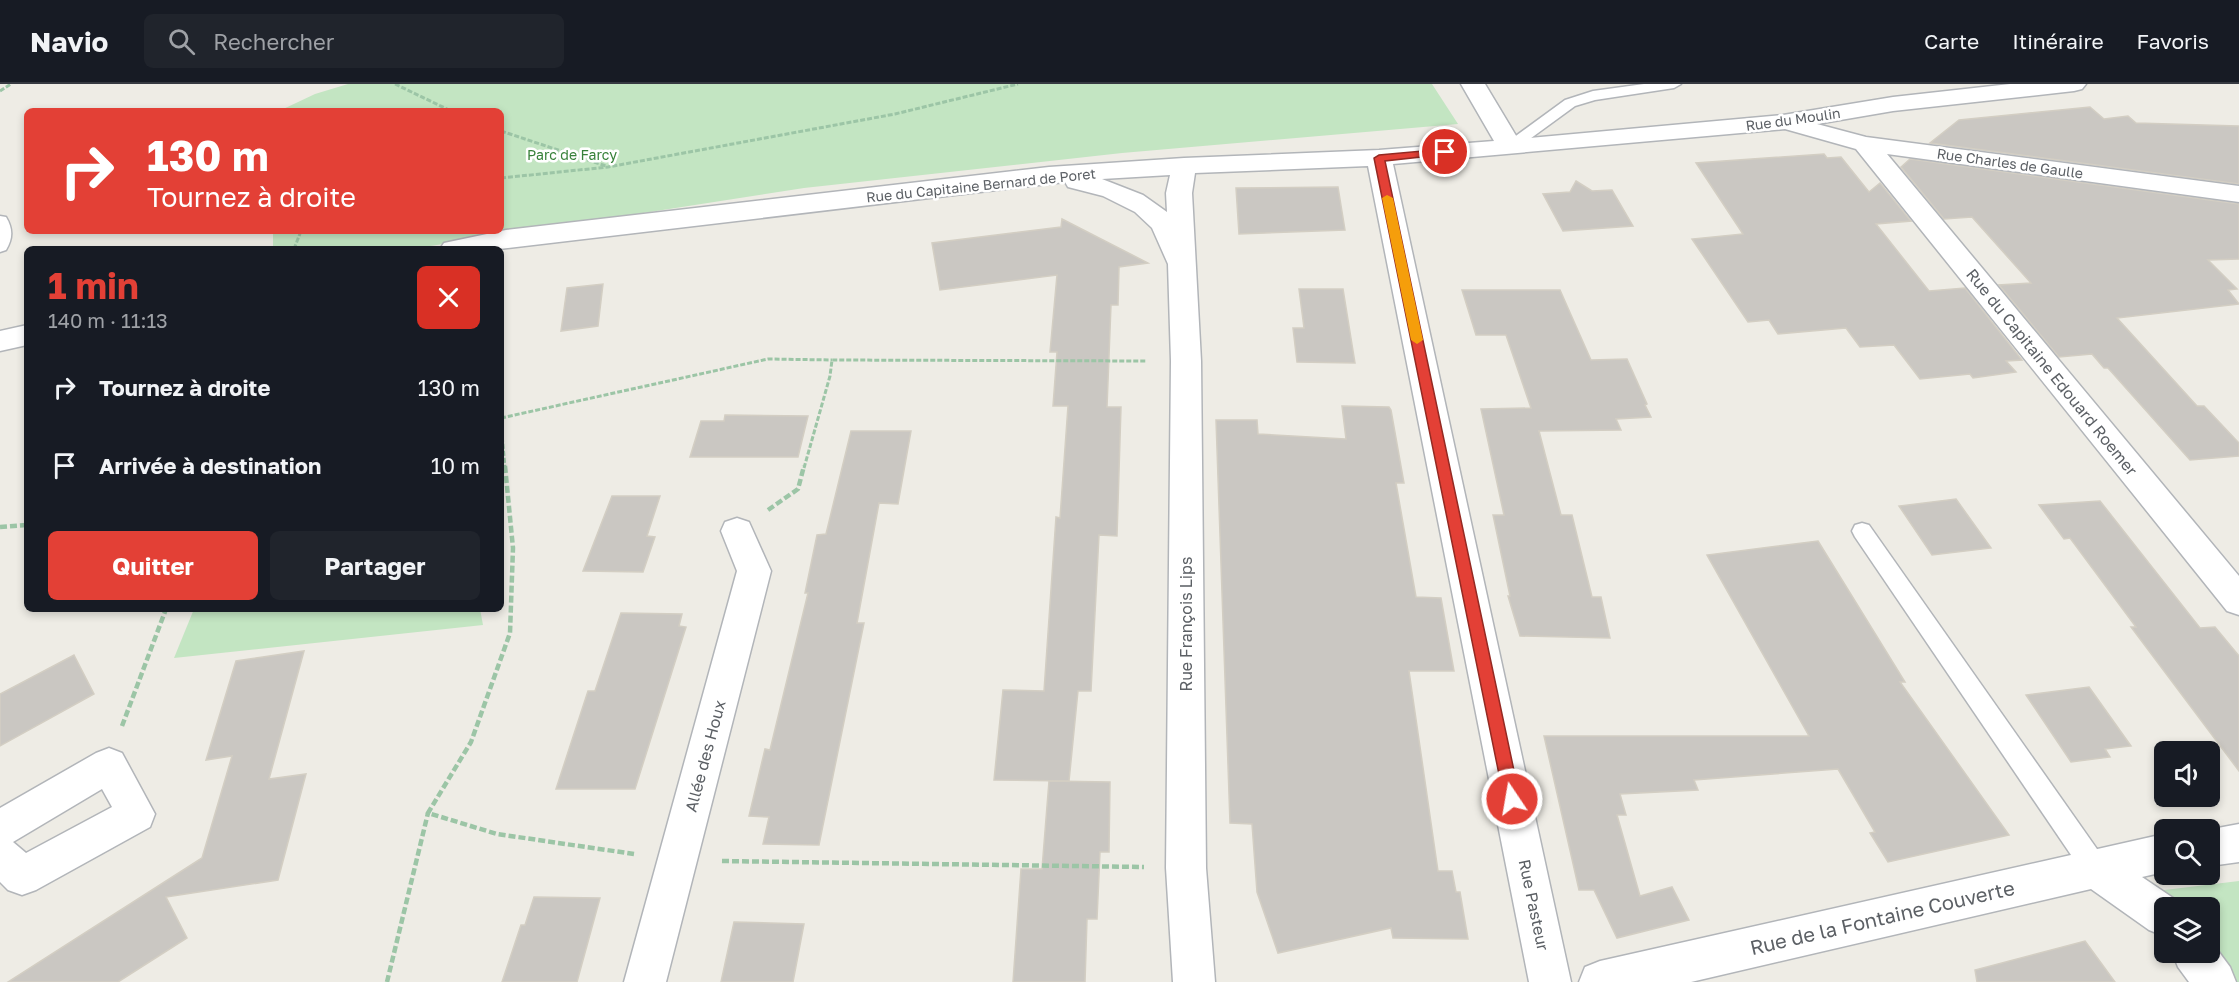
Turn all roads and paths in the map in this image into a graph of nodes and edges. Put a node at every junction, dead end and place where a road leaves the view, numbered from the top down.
1 (11, 84) edge
2 (395, 84) edge
3 (1018, 84) edge
4 (1473, 84) edge
5 (1674, 84) edge
6 (2074, 84) edge
7 (0, 91) edge
8 (445, 108) edge
9 (1783, 122) junction
10 (504, 133) edge
11 (1865, 144) junction
12 (1510, 146) junction
13 (1379, 158) junction
14 (1184, 166) junction
15 (608, 167) junction
16 (1049, 175) junction
17 (504, 178) edge
18 (2239, 194) edge
19 (0, 221) edge
20 (0, 246) edge
21 (470, 246) edge
22 (1181, 265) junction
23 (24, 336) edge
24 (0, 340) edge
25 (832, 360) junction
26 (1186, 362) junction
27 (504, 417) edge
28 (24, 525) edge
29 (0, 527) edge
30 (737, 531) joint
31 (1862, 531) dead end
32 (2239, 601) edge
33 (165, 612) edge
34 (109, 765) junction
35 (428, 813) dead end
36 (0, 829) edge
37 (2239, 843) edge
38 (2220, 846) edge
39 (0, 856) edge
40 (2154, 856) edge
41 (2095, 868) junction
42 (2154, 909) edge
43 (2201, 963) edge
44 (387, 982) edge
45 (645, 982) edge
46 (1194, 982) edge
47 (1550, 982) edge
48 (1600, 982) edge
49 (2215, 982) edge

1 - 7 path
2 - 8 path
3 - 15 path
4 - 12 street
5 - 12 lane
6 - 9 street, Rue du Moulin
9 - 11 street, Rue Charles de Gaulle
9 - 12 street, Rue du Moulin
10 - 15 path
11 - 18 street, Rue Charles de Gaulle
11 - 32 street, Rue du Capitaine Edouard Roemer
12 - 13 street, Rue du Capitaine Bernard de Poret
13 - 14 street, Rue du Capitaine Bernard de Poret
13 - 47 street, Rue Pasteur
14 - 16 street, Rue du Capitaine Bernard de Poret
14 - 22 street, Rue François Lips
15 - 17 path
16 - 21 street, Rue du Capitaine Bernard de Poret
16 - 22 street, Rue François Lips
19 - 20 lane
22 - 26 street, Rue François Lips
23 - 24 street
25 - 26 path
25 - 27 path
25 - 30 path
26 - 46 street, Rue François Lips
28 - 29 path
30 - 45 street, Allée des Houx
31 - 41 lane
33 - 34 path
34 - 36 street
34 - 39 street
35 - 44 path
37 - 38 street
40 - 41 street, Rue de la Fontaine Couverte
41 - 42 street
41 - 48 street, Rue de la Fontaine Couverte
43 - 49 street

